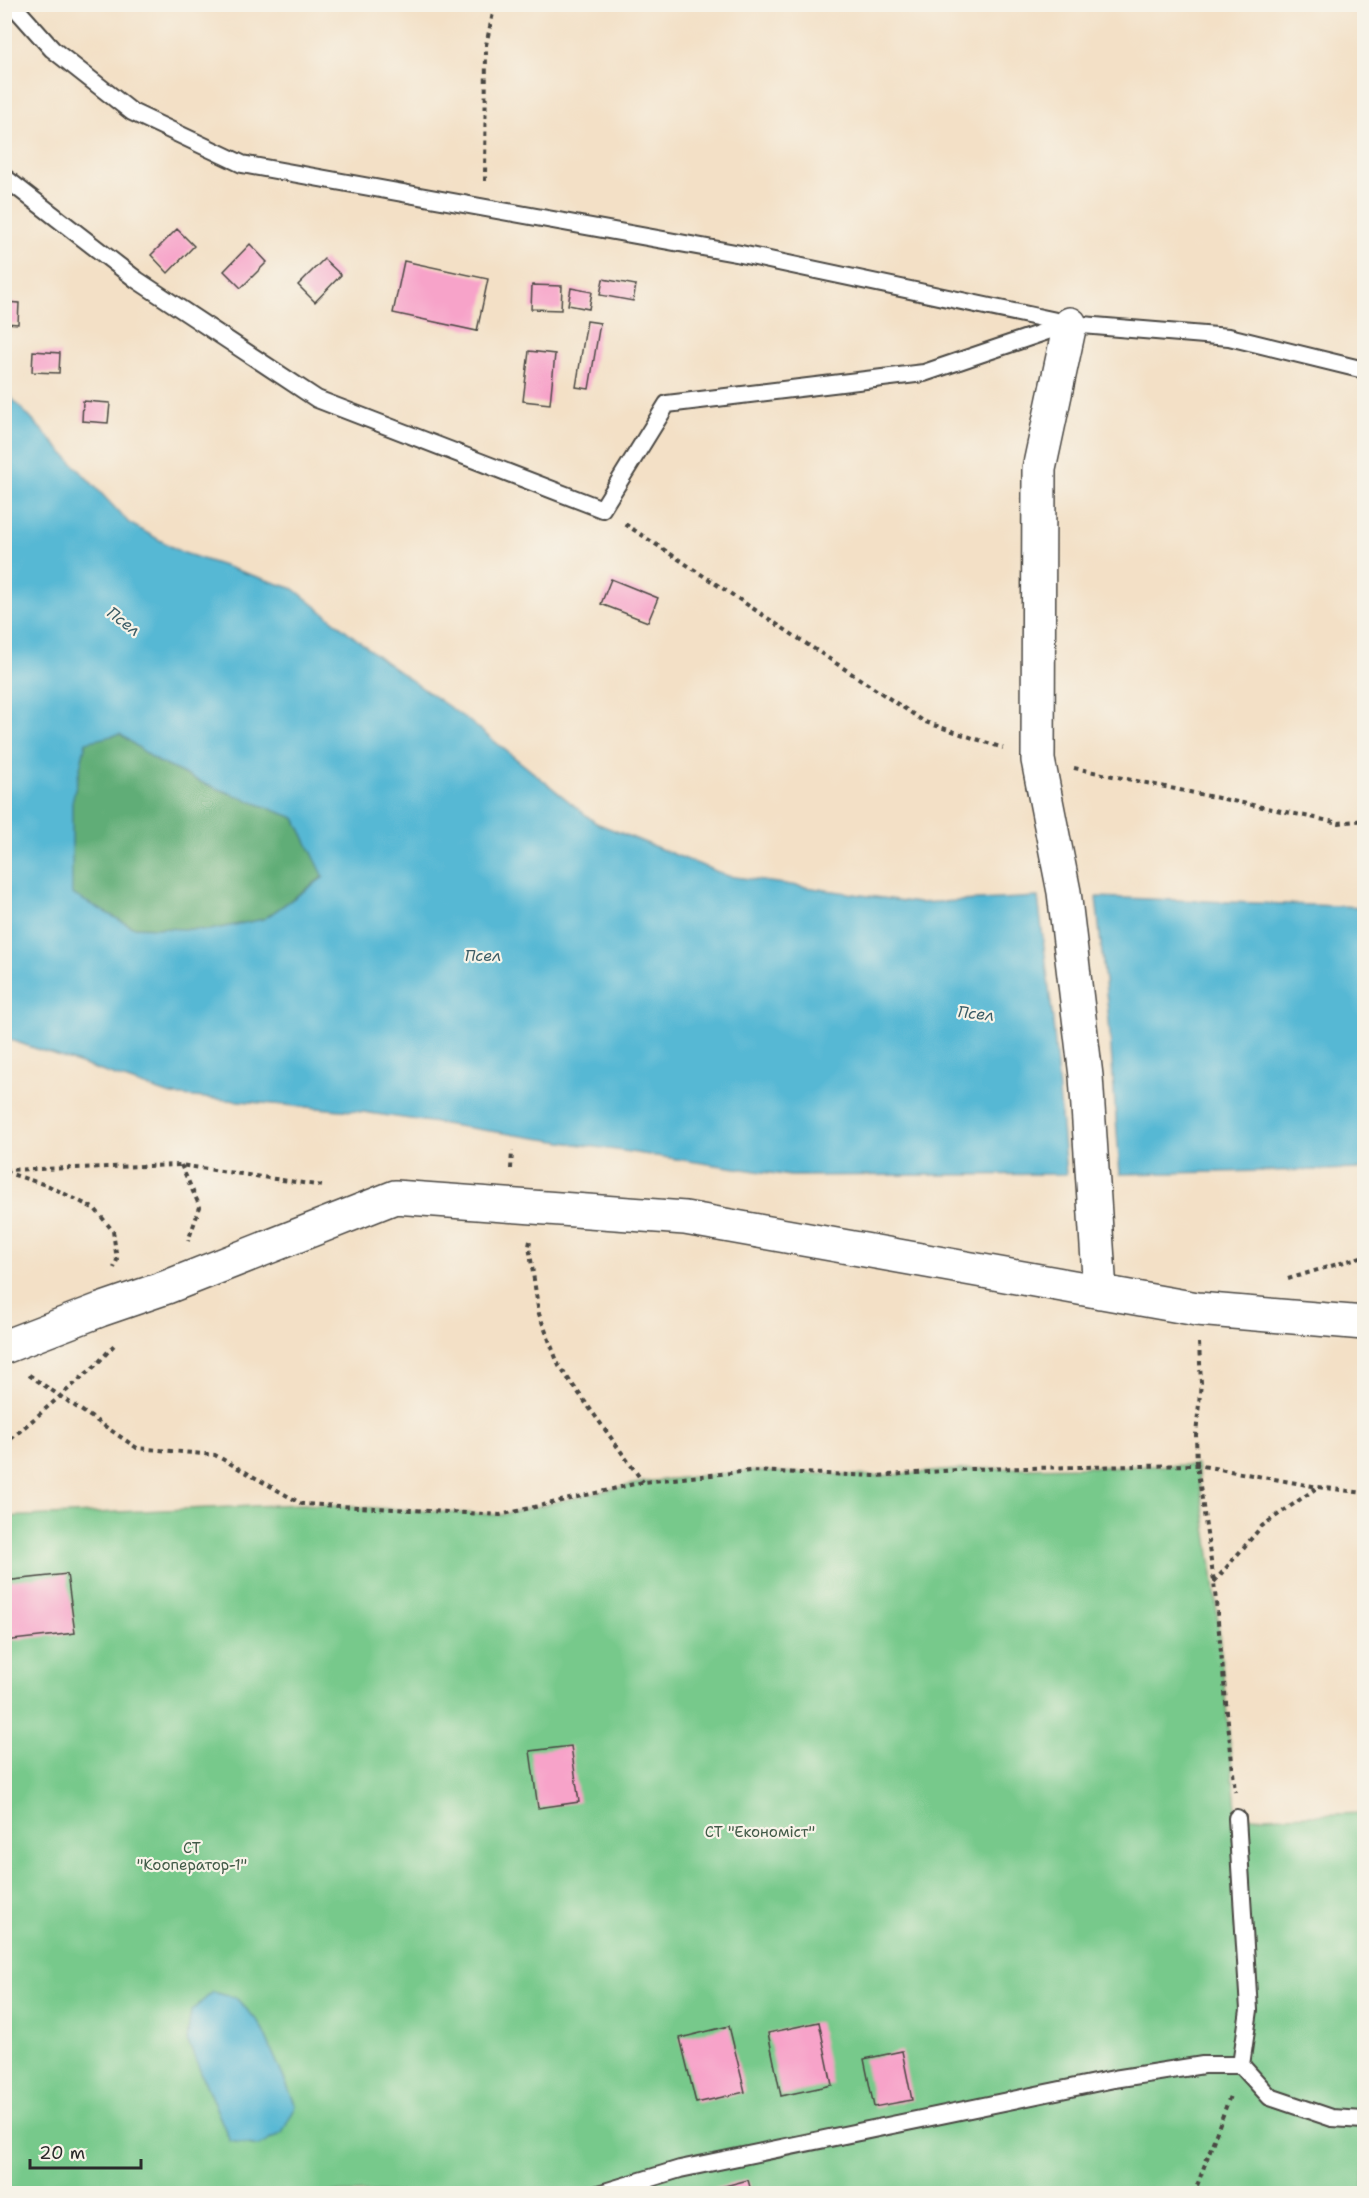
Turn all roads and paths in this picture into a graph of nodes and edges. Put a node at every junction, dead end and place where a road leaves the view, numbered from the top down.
1 (12, 4) edge
2 (495, 4) edge
3 (4, 177) edge
4 (484, 208) junction
5 (1070, 324) junction
6 (1365, 370) edge
7 (602, 509) junction
8 (1038, 760) junction
9 (1365, 820) edge
10 (4, 1171) edge
11 (327, 1187) dead end
12 (538, 1207) junction
13 (1100, 1292) junction
14 (1197, 1309) junction
15 (100, 1310) junction
16 (1365, 1323) edge
17 (14, 1359) edge
18 (1197, 1464) junction
19 (643, 1482) junction
20 (1318, 1487) junction
21 (1365, 1493) edge
22 (1214, 1582) junction
23 (1237, 1818) joint
24 (1241, 2065) junction
25 (1365, 2120) edge
26 (598, 2193) edge
27 (1194, 2193) edge

1 - 4 lane
2 - 4 path
3 - 7 lane
4 - 5 lane
5 - 6 lane
5 - 7 lane
5 - 8 street
7 - 8 path
8 - 9 path
8 - 13 street
10 - 11 path
10 - 15 path
12 - 13 street
12 - 15 street
12 - 19 path
13 - 14 street
14 - 16 street
14 - 18 path
15 - 17 street
17 - 19 path
18 - 19 path
18 - 20 path
18 - 22 path
20 - 21 path
20 - 22 path
22 - 23 path
23 - 24 lane
24 - 25 lane
24 - 26 lane
24 - 27 path

